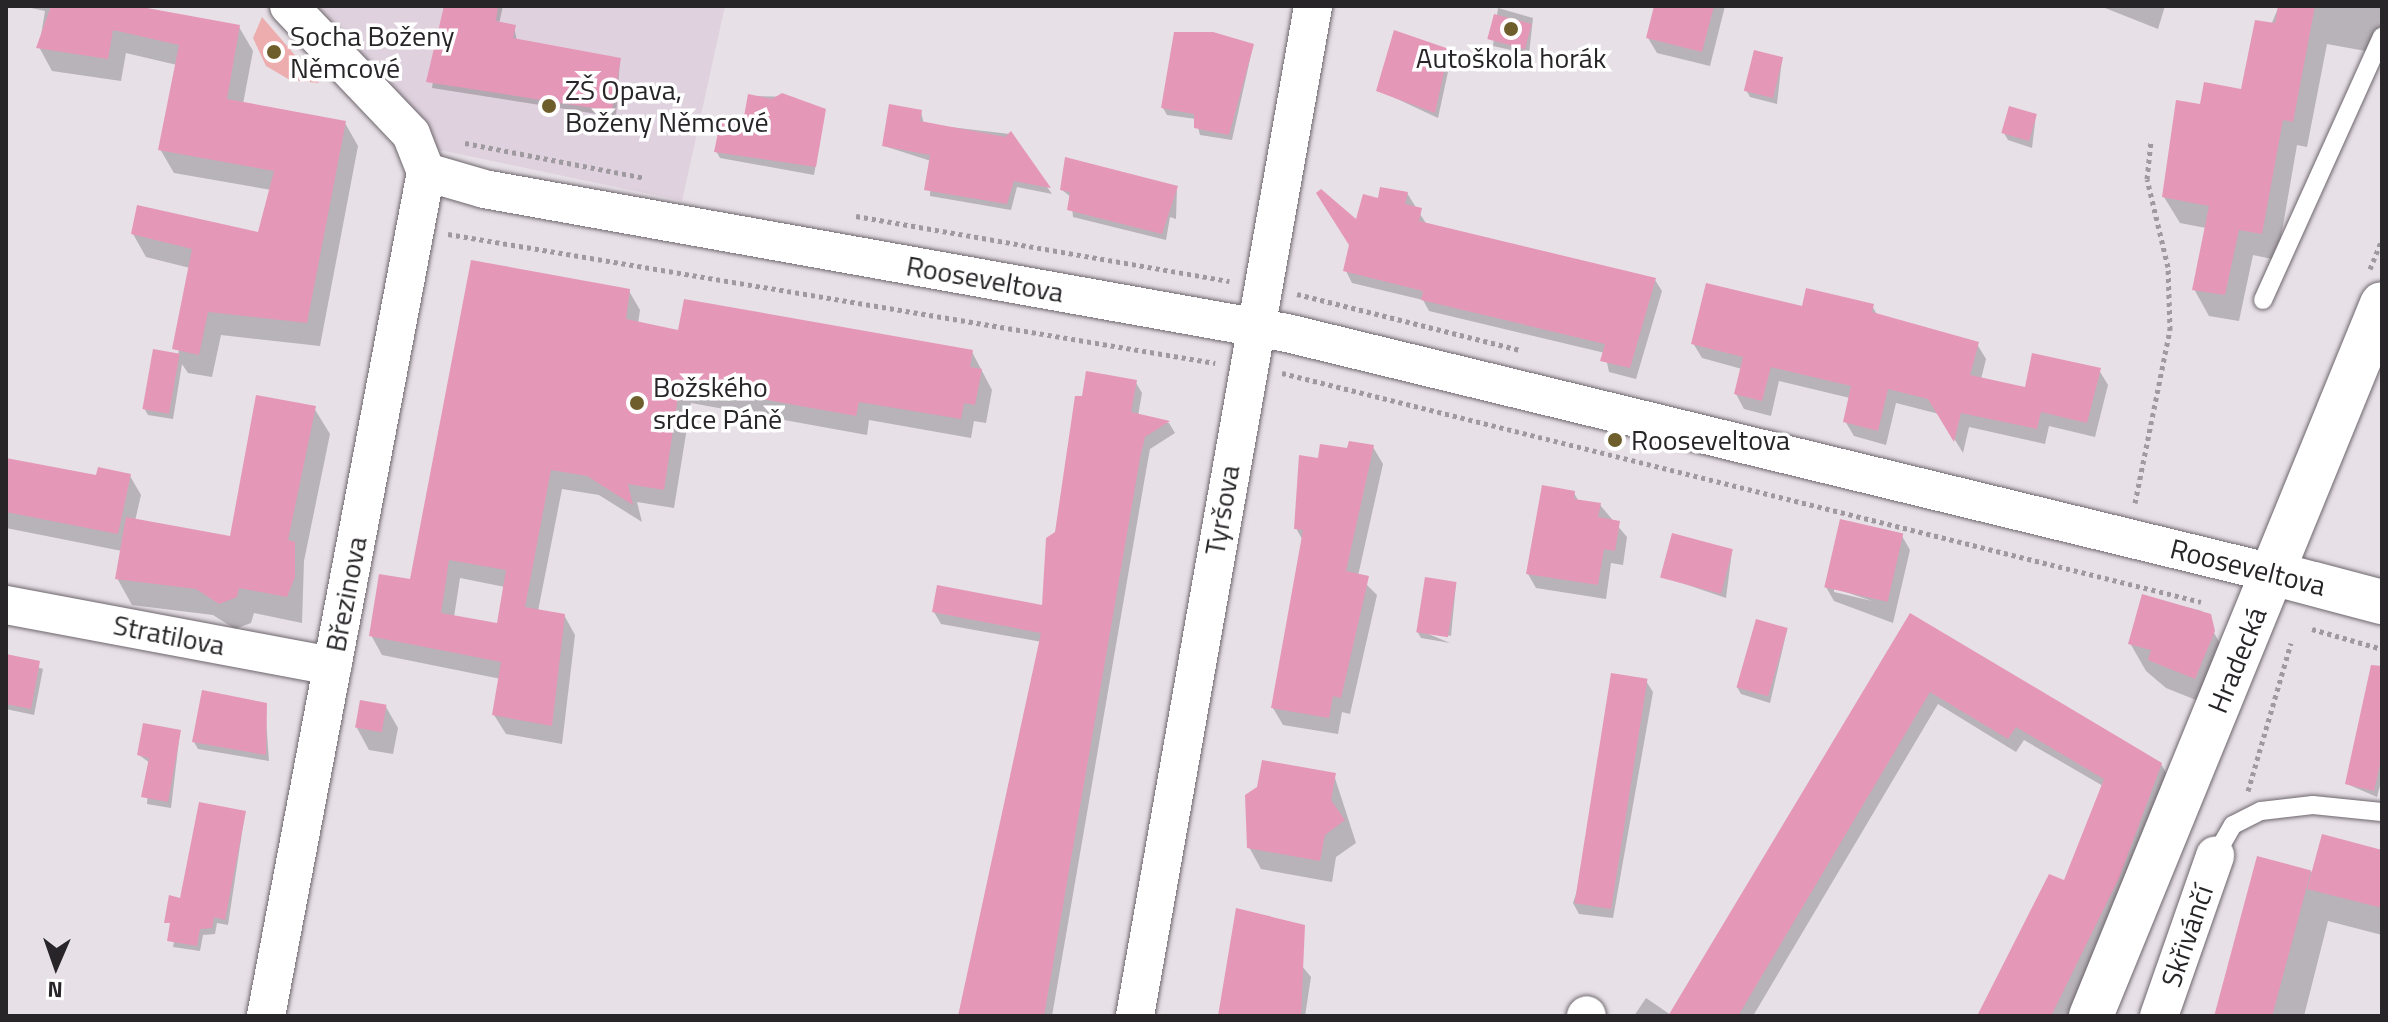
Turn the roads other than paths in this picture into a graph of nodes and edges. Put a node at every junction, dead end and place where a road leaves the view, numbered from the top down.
1 (289, 6) edge
2 (1313, 6) edge
3 (2382, 37) edge
4 (426, 172) junction
5 (2263, 300) dead end
6 (2382, 304) edge
7 (1258, 328) junction
8 (2272, 573) junction
9 (2382, 602) edge
10 (6, 605) edge
11 (332, 666) junction
12 (2382, 812) edge
13 (2215, 856) joint
14 (266, 1016) edge
15 (1135, 1016) edge
16 (2091, 1016) edge
17 (2159, 1016) edge

1 - 4 street
2 - 7 street, Tyršova
3 - 5 lane
4 - 7 street, Rooseveltova
4 - 11 street, Březinova
6 - 8 main road, Hradecká
7 - 8 street, Rooseveltova
7 - 15 street, Tyršova
8 - 9 main road, Rooseveltova
8 - 16 main road, Hradecká
10 - 11 street, Stratilova
11 - 14 street, Březinova
12 - 13 lane
13 - 17 street, Skřivánčí

